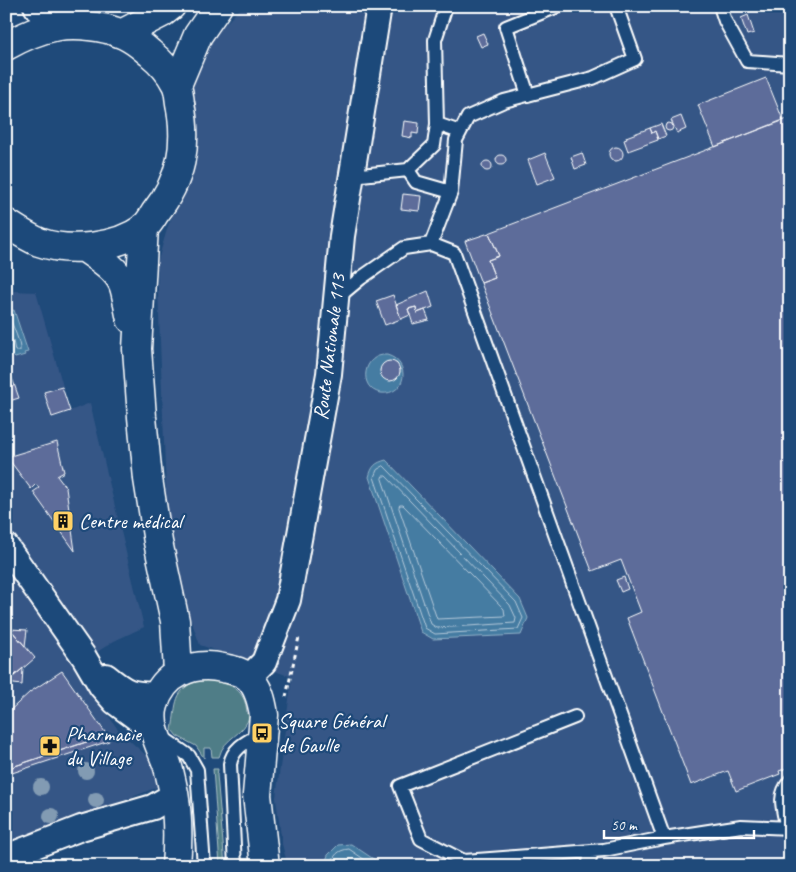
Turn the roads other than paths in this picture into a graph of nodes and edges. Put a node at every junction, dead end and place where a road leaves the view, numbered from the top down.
1 (36, 6) edge
2 (171, 6) edge
3 (218, 6) edge
4 (379, 6) edge
5 (446, 6) edge
6 (558, 6) edge
7 (616, 6) edge
8 (720, 6) edge
9 (56, 27) junction
10 (123, 33) junction
11 (6, 46) edge
12 (790, 64) edge
13 (177, 85) junction
14 (528, 95) junction
15 (437, 124) junction
16 (460, 132) junction
17 (408, 170) junction
18 (352, 176) junction
19 (452, 192) junction
20 (144, 227) junction
21 (13, 233) edge
22 (432, 244) junction
23 (86, 249) junction
24 (336, 298) junction
25 (137, 350) junction
26 (6, 546) edge
27 (84, 657) junction
28 (189, 669) junction
29 (248, 678) junction
30 (158, 695) junction
31 (575, 717) dead end
32 (154, 731) junction
33 (262, 733) junction
34 (790, 781) edge
35 (174, 795) junction
36 (128, 813) junction
37 (788, 828) edge
38 (177, 832) junction
39 (664, 838) junction
40 (592, 851) junction
41 (6, 857) edge
42 (176, 866) edge
43 (204, 866) edge
44 (235, 866) edge
45 (265, 866) edge
46 (588, 866) edge

1 - 9 street
2 - 10 main road
3 - 13 main road
4 - 18 street, Route Nationale 113
5 - 15 lane
6 - 14 lane
7 - 14 lane
8 - 12 lane
9 - 10 main road
9 - 11 main road
10 - 13 main road
13 - 20 main road
14 - 16 lane
15 - 16 lane
15 - 17 lane
16 - 19 lane
17 - 18 lane
17 - 19 lane
18 - 24 street, Route Nationale 113
19 - 22 lane
20 - 23 main road
20 - 25 main road
21 - 23 main road
22 - 24 lane
22 - 39 lane
23 - 25 main road
24 - 29 street, Route Nationale 113
25 - 28 main road
26 - 27 street
27 - 30 street
27 - 32 street
28 - 29 main road
28 - 30 main road
29 - 33 main road
30 - 32 main road
31 - 40 lane
32 - 35 main road
32 - 43 lane
33 - 44 lane
33 - 45 main road
34 - 37 lane
35 - 36 street
35 - 38 main road
36 - 38 street
36 - 41 street
37 - 39 lane
38 - 42 main road
39 - 40 lane
40 - 46 lane

